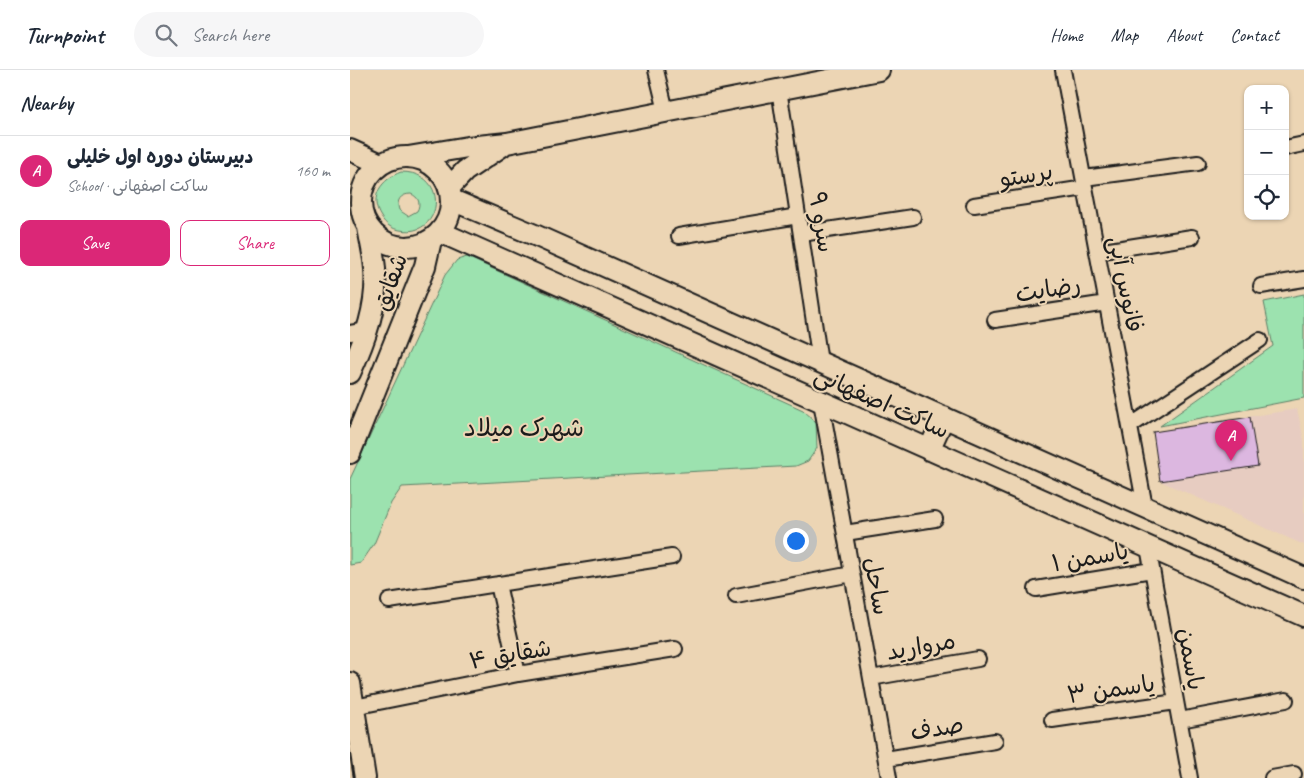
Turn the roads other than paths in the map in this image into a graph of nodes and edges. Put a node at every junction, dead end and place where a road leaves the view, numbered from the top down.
1 (656, 70) edge
2 (879, 70) edge
3 (1063, 70) edge
4 (779, 89) junction
5 (666, 111) junction
6 (506, 143) junction
7 (1304, 144) edge
8 (1289, 147) edge
9 (350, 150) edge
10 (408, 157) junction
11 (1198, 163) dead end
12 (382, 164) junction
13 (1084, 183) junction
14 (451, 194) junction
15 (355, 195) edge
16 (974, 206) dead end
17 (798, 216) junction
18 (913, 217) dead end
19 (368, 226) junction
20 (801, 234) junction
21 (435, 236) junction
22 (679, 236) dead end
23 (1192, 237) dead end
24 (1097, 252) junction
25 (1304, 279) edge
26 (1261, 286) dead end
27 (1107, 303) junction
28 (995, 320) dead end
29 (359, 331) edge
30 (1260, 340) dead end
31 (820, 362) junction
32 (350, 374) edge
33 (821, 402) junction
34 (944, 417) junction
35 (1130, 426) junction
36 (929, 450) junction
37 (350, 453) edge
38 (1145, 507) junction
39 (935, 519) dead end
40 (845, 533) junction
41 (1148, 547) junction
42 (672, 557) dead end
43 (1152, 570) junction
44 (852, 574) junction
45 (1304, 578) edge
46 (498, 584) junction
47 (1036, 589) dead end
48 (736, 596) dead end
49 (389, 601) dead end
50 (1304, 616) edge
51 (675, 649) dead end
52 (978, 659) dead end
53 (518, 674) junction
54 (871, 678) junction
55 (350, 683) edge
56 (1286, 700) dead end
57 (1176, 702) junction
58 (352, 707) edge
59 (1052, 720) dead end
60 (1180, 720) junction
61 (995, 741) dead end
62 (886, 759) junction
63 (1294, 774) dead end
64 (365, 778) edge
65 (889, 778) edge
66 (1190, 778) edge
67 (1272, 778) edge

1 - 5 street
2 - 4 main road
3 - 13 street, فانوس آبی
4 - 5 main road
4 - 17 street, سرو ۹
5 - 6 main road
6 - 10 main road
6 - 14 main road
7 - 8 street
9 - 12 main road
10 - 12 main road
10 - 14 main road
11 - 13 street, پرستو
12 - 15 main road
13 - 16 street, پرستو
13 - 24 street, فانوس آبی
14 - 21 main road
14 - 31 main road, ساکت اصفهانی
15 - 19 main road
17 - 20 street, سرو ۹
17 - 22 street
18 - 20 street
19 - 21 main road
19 - 29 main road, شقایق
20 - 31 street, سرو ۹
21 - 33 main road, ساکت اصفهانی
21 - 37 main road, شقایق
23 - 24 street
24 - 27 street, فانوس آبی
25 - 26 street
27 - 28 street, رضایت
27 - 35 street, فانوس آبی
29 - 32 main road, شقایق
30 - 35 street
31 - 34 main road, ساکت اصفهانی
33 - 36 main road, ساکت اصفهانی
33 - 40 street, ساحل
34 - 36 main road
34 - 38 main road, ساکت اصفهانی
35 - 38 street, فانوس آبی
36 - 41 main road, ساکت اصفهانی
38 - 45 main road, ساکت اصفهانی
39 - 40 street
40 - 44 street, ساحل
41 - 43 street, یاسمن
41 - 50 main road, ساکت اصفهانی
42 - 46 street
43 - 47 street, یاسمن ۱
43 - 57 street, یاسمن
44 - 48 street
44 - 54 street, ساحل
46 - 49 street
46 - 53 street
51 - 53 street, شقایق ۴
52 - 54 street, مروارید
53 - 58 street, شقایق ۴
54 - 62 street, ساحل
55 - 58 main road
56 - 60 street
57 - 59 street, یاسمن ۳
57 - 60 street, یاسمن
58 - 64 main road
60 - 66 street, یاسمن
61 - 62 street, صدف
62 - 65 street, ساحل
63 - 67 street

